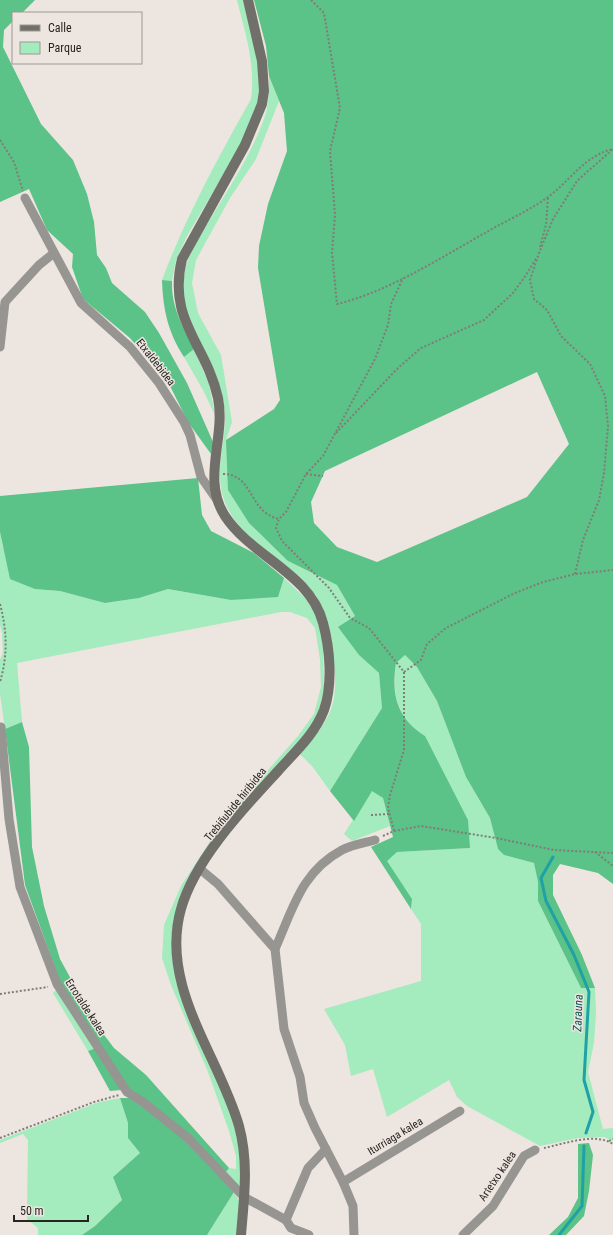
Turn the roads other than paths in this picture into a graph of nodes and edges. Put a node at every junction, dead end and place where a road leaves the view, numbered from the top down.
1 (248, 0) edge
2 (25, 198) road end
3 (54, 253) junction
4 (0, 347) edge
5 (217, 500) junction
6 (1, 727) dead end
7 (375, 840) road end
8 (200, 869) junction
9 (275, 949) junction
10 (460, 1111) dead end
11 (326, 1149) junction
12 (535, 1150) road end
13 (343, 1182) junction
14 (244, 1197) junction
15 (286, 1220) junction
16 (241, 1235) edge
17 (309, 1235) edge
18 (354, 1235) edge
19 (463, 1235) edge

1 - 5 street
2 - 3 street, Etxaldebidea
3 - 4 street
3 - 5 street, Etxaldebidea
5 - 8 street, Trebiñubide hiribidea
6 - 14 street, Errotalde kalea
7 - 9 street
8 - 9 street
8 - 14 street, Trebiñubide hiribidea
9 - 11 street
10 - 13 street, Iturriaga kalea
11 - 13 street
11 - 15 street
12 - 19 street, Artetxo kalea
13 - 18 street
14 - 15 street, Errotalde kalea
14 - 16 street, Trebiñubide hiribidea
15 - 17 street, Errotalde kalea

